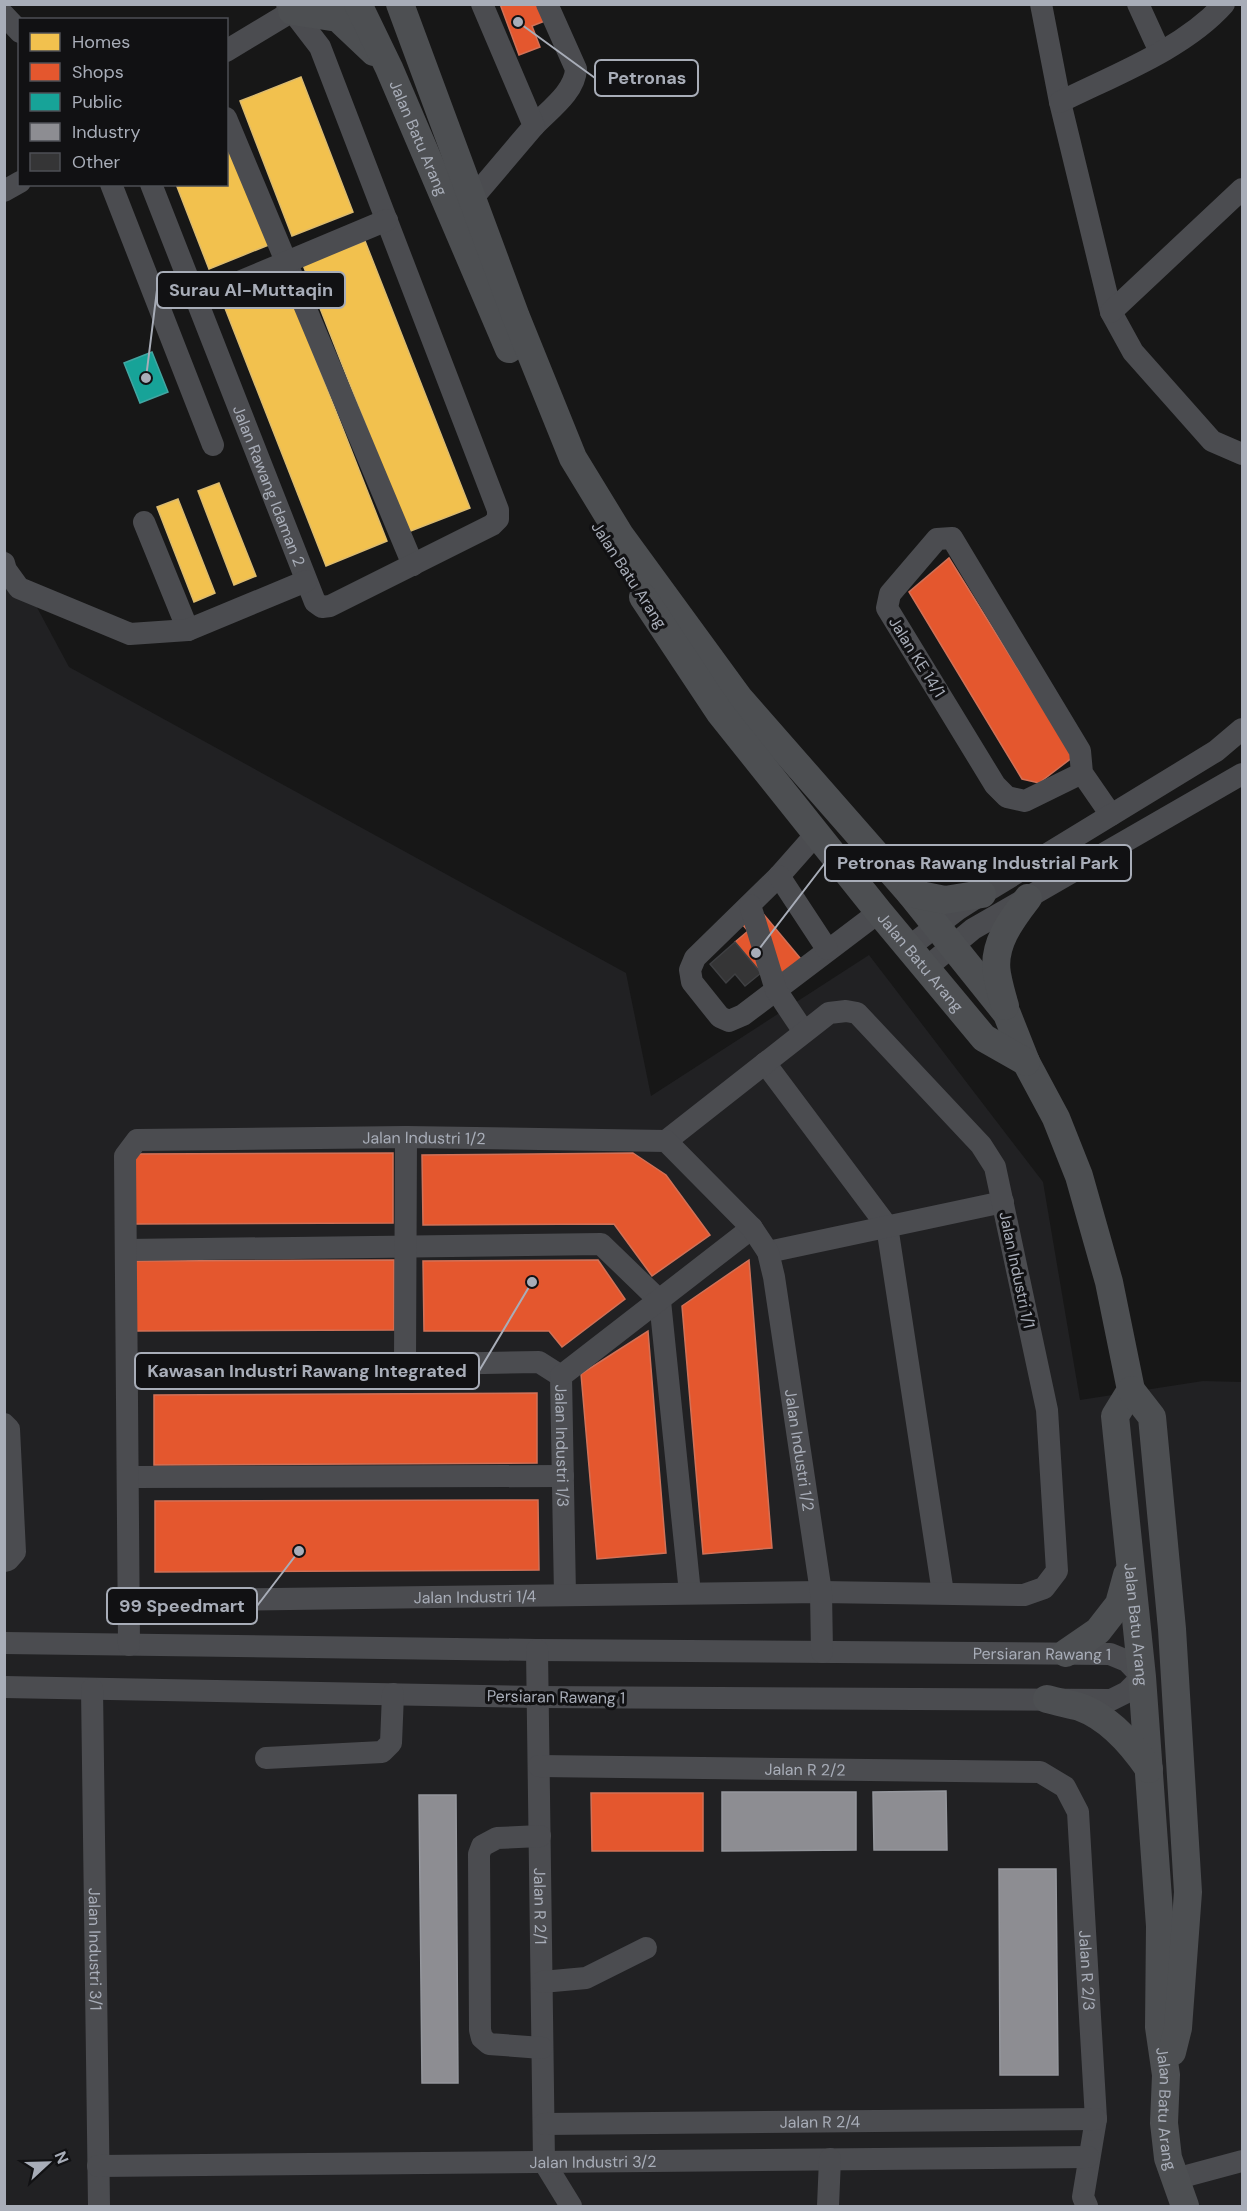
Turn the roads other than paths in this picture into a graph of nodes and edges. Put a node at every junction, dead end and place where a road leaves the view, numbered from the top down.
1 (358, 4) edge
2 (400, 4) edge
3 (482, 4) edge
4 (547, 4) edge
5 (1041, 4) edge
6 (1138, 4) edge
7 (1224, 4) edge
8 (294, 6) edge
9 (4, 15) edge
10 (18, 30) edge
11 (228, 50) edge
12 (1160, 52) junction
13 (389, 68) junction
14 (1060, 102) junction
15 (228, 123) edge
16 (534, 126) junction
17 (18, 183) edge
18 (112, 186) edge
19 (152, 186) edge
20 (1242, 189) edge
21 (4, 191) edge
22 (472, 199) junction
23 (387, 220) junction
24 (287, 262) junction
25 (200, 311) junction
26 (1111, 312) junction
27 (170, 334) junction
28 (221, 364) junction
29 (187, 377) junction
30 (213, 445) dead end
31 (1242, 454) edge
32 (144, 522) dead end
33 (4, 563) edge
34 (413, 565) junction
35 (306, 582) junction
36 (188, 630) junction
37 (1242, 729) edge
38 (1082, 772) junction
39 (1242, 774) edge
40 (1111, 815) junction
41 (817, 833) junction
42 (779, 876) junction
43 (910, 892) junction
44 (982, 894) junction
45 (1028, 898) junction
46 (750, 905) junction
47 (879, 912) junction
48 (945, 935) junction
49 (827, 949) junction
50 (917, 958) junction
51 (776, 990) junction
52 (1007, 1014) junction
53 (804, 1032) junction
54 (1026, 1062) junction
55 (765, 1063) junction
56 (406, 1137) junction
57 (666, 1142) junction
58 (1003, 1202) junction
59 (887, 1226) junction
60 (752, 1228) junction
61 (406, 1246) junction
62 (126, 1250) junction
63 (768, 1252) junction
64 (660, 1301) junction
65 (405, 1364) junction
66 (127, 1370) junction
67 (561, 1376) junction
68 (1131, 1390) junction
69 (4, 1424) edge
70 (563, 1476) junction
71 (128, 1477) junction
72 (4, 1561) edge
73 (1129, 1567) junction
74 (821, 1592) junction
75 (690, 1593) junction
76 (944, 1593) junction
77 (565, 1595) junction
78 (129, 1601) junction
79 (1172, 1629) junction
80 (4, 1642) edge
81 (129, 1645) junction
82 (537, 1650) junction
83 (822, 1652) junction
84 (1066, 1653) junction
85 (1142, 1677) junction
86 (4, 1687) edge
87 (92, 1689) junction
88 (393, 1694) junction
89 (538, 1697) junction
90 (1047, 1700) junction
91 (1178, 1720) junction
92 (266, 1758) dead end
93 (539, 1766) junction
94 (1149, 1770) junction
95 (1065, 1787) joint
96 (540, 1836) junction
97 (646, 1948) dead end
98 (542, 1982) junction
99 (542, 2048) junction
100 (1166, 2074) junction
101 (1096, 2119) junction
102 (544, 2124) junction
103 (1088, 2157) junction
104 (830, 2159) junction
105 (1242, 2161) edge
106 (544, 2162) junction
107 (98, 2166) junction
108 (1175, 2179) junction
109 (99, 2206) edge
110 (571, 2206) edge
111 (828, 2206) edge
112 (1087, 2206) edge
113 (1185, 2206) edge

1 - 13 main road, Jalan Batu Arang
2 - 22 main road, Jalan Batu Arang
3 - 16 street
4 - 16 street
5 - 14 street
6 - 12 street
7 - 12 street
8 - 11 street
8 - 13 main road
8 - 23 street
9 - 10 street
12 - 14 street
13 - 41 main road, Jalan Batu Arang
14 - 26 street
15 - 24 street
16 - 22 street
17 - 21 street
18 - 27 street
19 - 25 street, Jalan Rawang Idaman 2
20 - 26 street
22 - 43 main road, Jalan Batu Arang
23 - 24 street
23 - 34 street, Jalan Rawang Idaman 2
24 - 25 street
24 - 34 street
25 - 27 street
25 - 28 street, Jalan Rawang Idaman 2
26 - 31 street
27 - 29 street
28 - 29 street
28 - 35 street, Jalan Rawang Idaman 2
29 - 30 street
32 - 36 street
33 - 36 street
34 - 35 street, Jalan Rawang Idaman 2
35 - 36 street
37 - 40 street
38 - 38 street, Jalan KE 14/1
38 - 40 street, Jalan KE 14/1
39 - 45 street
40 - 44 street
41 - 42 street
41 - 47 main road, Jalan Batu Arang
42 - 46 street
42 - 49 street
43 - 44 main road
43 - 48 main road, Jalan Batu Arang
44 - 48 street
45 - 48 street
45 - 52 main road
46 - 51 street
46 - 51 street
47 - 49 street
47 - 50 main road, Jalan Batu Arang
48 - 50 street
48 - 52 main road, Jalan Batu Arang
49 - 51 street
50 - 54 main road, Jalan Batu Arang
51 - 53 street
52 - 54 main road, Jalan Batu Arang
53 - 55 street, Jalan Industri 1/1
53 - 58 street, Jalan Industri 1/1
54 - 68 main road, Jalan Batu Arang
55 - 57 street, Jalan Industri 1/1
55 - 59 street
56 - 57 street, Jalan Industri 1/2
56 - 61 street
56 - 62 street, Jalan Industri 1/2
57 - 60 street, Jalan Industri 1/2
58 - 59 street
58 - 76 street, Jalan Industri 1/1
59 - 63 street
59 - 76 street
60 - 63 street, Jalan Industri 1/2
60 - 64 street
61 - 62 street
61 - 64 street
61 - 65 street
62 - 66 street, Jalan Industri 1/2
63 - 74 street, Jalan Industri 1/2
64 - 67 street
64 - 75 street
65 - 66 street, Jalan Industri 1/3
65 - 67 street, Jalan Industri 1/3
66 - 71 street, Jalan Industri 1/2
67 - 70 street, Jalan Industri 1/3
68 - 73 main road, Jalan Batu Arang
68 - 79 main road
69 - 72 street
70 - 71 street
70 - 77 street, Jalan Industri 1/3
71 - 78 street, Jalan Industri 1/2
73 - 84 main road
73 - 85 main road, Jalan Batu Arang
74 - 75 street, Jalan Industri 1/4
74 - 76 street, Jalan Industri 1/1
74 - 83 street, Jalan Industri 1/2
75 - 77 street, Jalan Industri 1/4
77 - 78 street, Jalan Industri 1/4
78 - 81 street, Jalan Industri 1/2
79 - 85 main road
79 - 91 main road
80 - 81 street, Persiaran Rawang 1
81 - 82 street, Persiaran Rawang 1
82 - 83 street, Persiaran Rawang 1
82 - 89 street, Jalan R 2/1
83 - 84 street, Persiaran Rawang 1
84 - 85 street, Persiaran Rawang 1
85 - 90 street, Persiaran Rawang 1
85 - 91 main road
85 - 94 main road, Jalan Batu Arang
86 - 87 street, Persiaran Rawang 1
87 - 88 street, Persiaran Rawang 1
87 - 107 street, Jalan Industri 3/1
88 - 89 street, Persiaran Rawang 1
88 - 92 street
89 - 90 street, Persiaran Rawang 1
89 - 93 street, Jalan R 2/1
90 - 94 main road
91 - 100 main road
93 - 95 street, Jalan R 2/2
93 - 96 street, Jalan R 2/1
94 - 100 main road, Jalan Batu Arang
95 - 101 street, Jalan R 2/3
96 - 98 street, Jalan R 2/1
96 - 99 street
97 - 98 street
98 - 99 street, Jalan R 2/1
99 - 102 street, Jalan R 2/1
100 - 108 main road, Jalan Batu Arang
101 - 102 street, Jalan R 2/4
101 - 103 street, Jalan R 2/3
102 - 106 street, Jalan R 2/1
103 - 104 street, Jalan Industri 3/2
103 - 112 street, Jalan R 2/3
104 - 106 street, Jalan Industri 3/2
104 - 111 street
105 - 108 street
106 - 107 street, Jalan Industri 3/2
106 - 110 street
107 - 109 street, Jalan Industri 3/1
108 - 113 main road, Jalan Batu Arang

